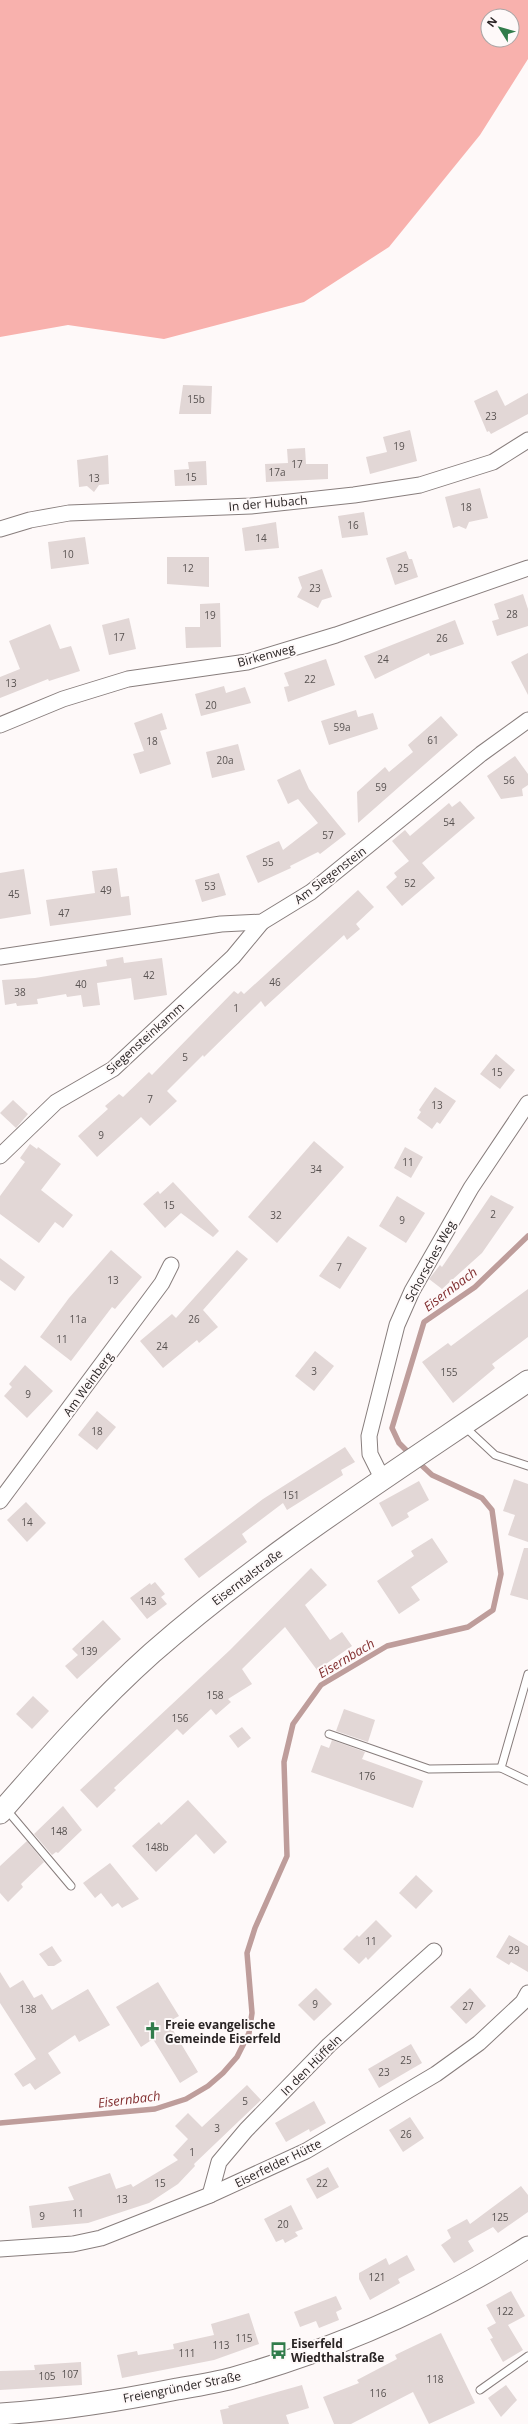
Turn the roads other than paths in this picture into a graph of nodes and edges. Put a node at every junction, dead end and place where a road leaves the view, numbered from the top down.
1 (528, 440) edge
2 (0, 529) edge
3 (528, 568) edge
4 (528, 720) edge
5 (0, 725) edge
6 (262, 922) junction
7 (0, 957) edge
8 (528, 1103) edge
9 (0, 1156) edge
10 (171, 1264) dead end
11 (528, 1381) edge
12 (463, 1425) junction
13 (528, 1466) edge
14 (382, 1480) junction
15 (0, 1501) edge
16 (528, 1674) edge
17 (329, 1734) dead end
18 (501, 1768) junction
19 (528, 1780) edge
20 (2, 1810) edge
21 (71, 1886) dead end
22 (434, 1951) dead end
23 (526, 2000) edge
24 (210, 2195) junction
25 (528, 2246) edge
26 (0, 2249) edge
27 (528, 2356) edge
28 (480, 2390) dead end
29 (0, 2414) edge

1 - 2 street, In der Hubach
3 - 5 street, Birkenweg
4 - 6 street, Am Siegenstein
6 - 7 street, Am Siegenstein
6 - 9 street, Siegensteinkamm
8 - 14 street, Schorsches Weg
10 - 15 street, Am Weinberg
11 - 12 main road, Eiserntalstraße
12 - 13 lane
12 - 14 main road, Eiserntalstraße
14 - 20 main road, Eiserntalstraße
16 - 18 lane
17 - 18 lane
18 - 19 lane
20 - 21 lane
22 - 24 street, In den Hüffeln
23 - 24 street, Eiserfelder Hütte
24 - 26 street, Eiserfelder Hütte
25 - 29 main road, Freiengründer Straße
27 - 28 lane

